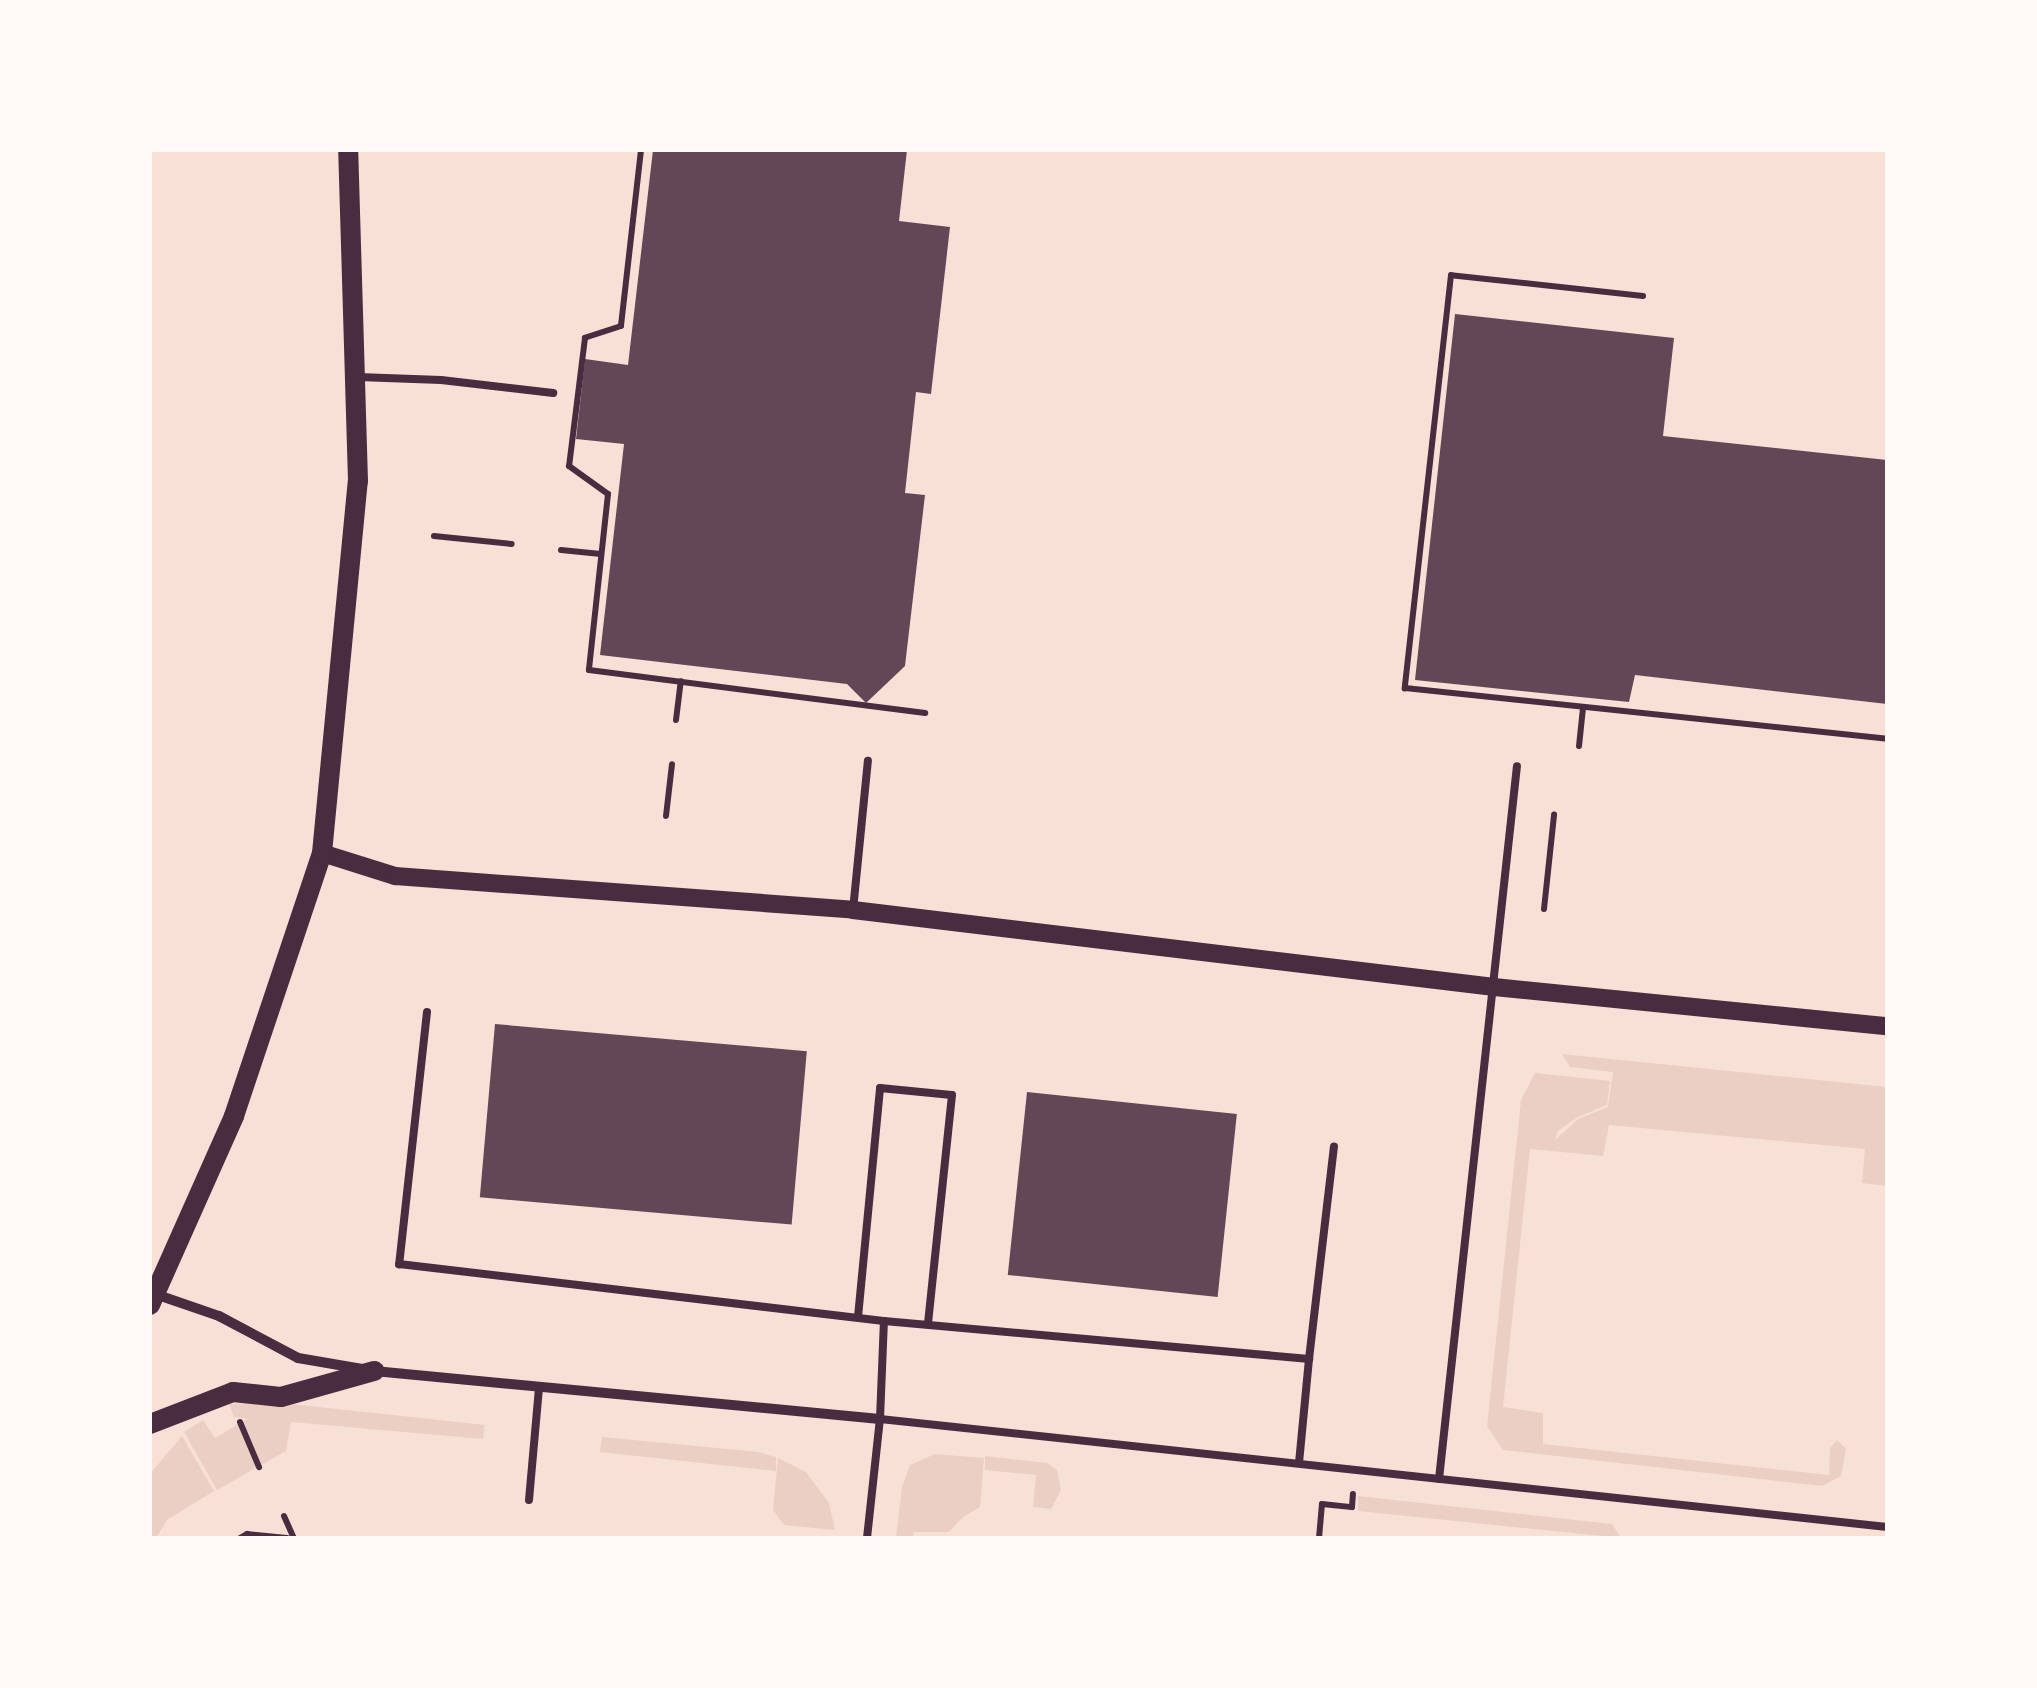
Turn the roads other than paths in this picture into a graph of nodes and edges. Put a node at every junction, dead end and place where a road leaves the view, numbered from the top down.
1 (348, 150) edge
2 (355, 377) junction
3 (553, 392) dead end
4 (868, 761) dead end
5 (1517, 766) dead end
6 (322, 853) junction
7 (853, 910) junction
8 (1494, 987) junction
9 (427, 1012) dead end
10 (1887, 1026) edge
11 (1334, 1146) dead end
12 (153, 1300) edge
13 (858, 1318) junction
14 (884, 1321) junction
15 (928, 1324) junction
16 (1309, 1359) junction
17 (374, 1372) junction
18 (539, 1389) junction
19 (880, 1419) junction
20 (150, 1424) edge
21 (1299, 1462) junction
22 (1439, 1479) junction
23 (529, 1500) dead end
24 (1887, 1527) edge
25 (867, 1538) edge

1 - 2 main road
2 - 3 lane
2 - 6 main road
4 - 7 lane
5 - 8 lane
6 - 7 street
6 - 12 main road
7 - 8 street
8 - 10 street
8 - 22 lane
9 - 13 lane
11 - 16 lane
12 - 17 street
13 - 14 lane
13 - 15 lane
14 - 15 lane
14 - 19 lane
15 - 16 lane
16 - 21 lane
17 - 18 street
17 - 20 main road
18 - 19 street
18 - 23 lane
19 - 21 lane
19 - 25 lane
21 - 22 lane
22 - 24 lane

